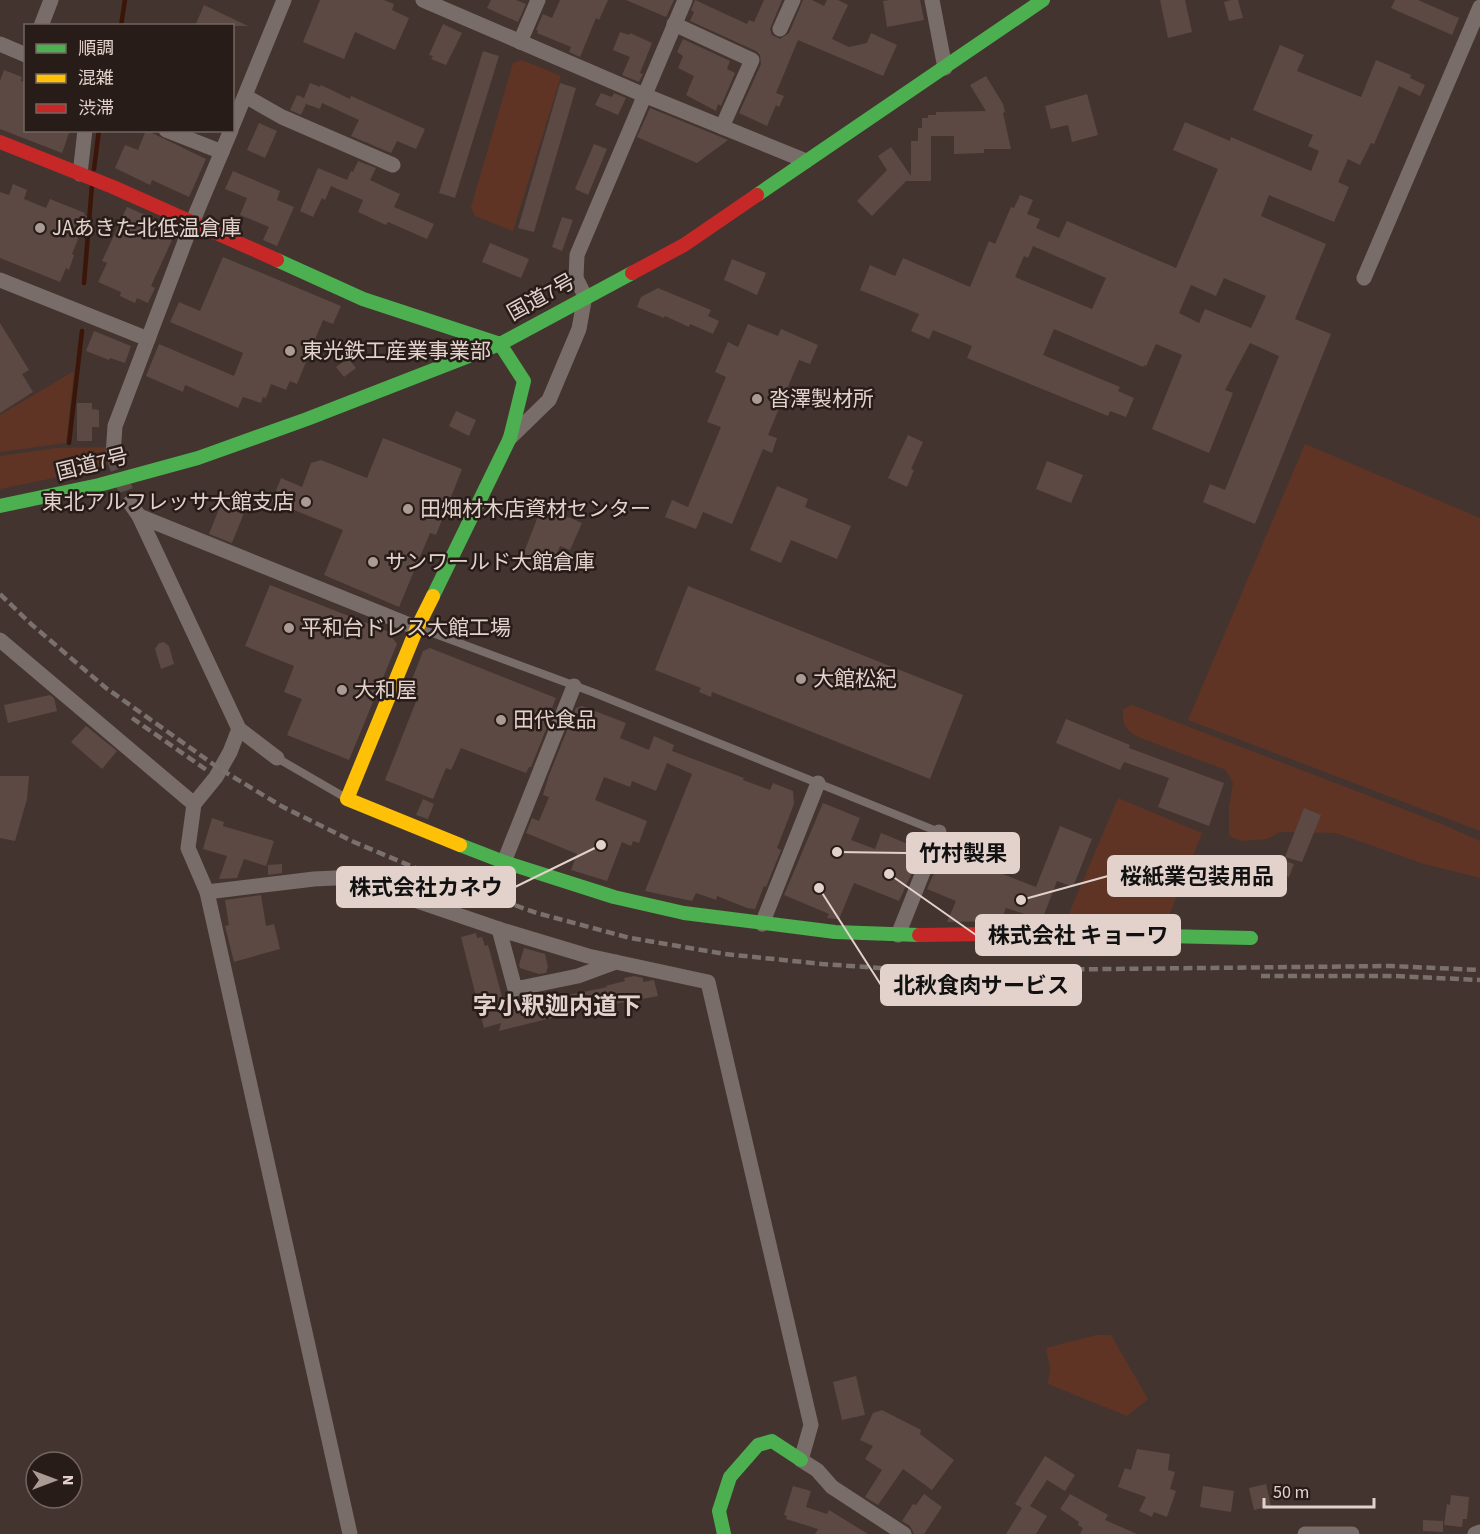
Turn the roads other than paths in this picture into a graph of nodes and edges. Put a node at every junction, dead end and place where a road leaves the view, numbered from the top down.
1 (51, 0) edge
2 (284, 0) edge
3 (423, 0) edge
4 (538, 0) edge
5 (685, 0) edge
6 (794, 0) edge
7 (932, 0) edge
8 (1043, 0) edge
9 (1480, 7) edge
10 (41, 24) edge
11 (674, 24) junction
12 (780, 29) dead end
13 (520, 42) junction
14 (0, 44) edge
15 (24, 54) edge
16 (945, 68) junction
17 (644, 95) junction
18 (245, 96) junction
19 (234, 123) edge
20 (722, 127) junction
21 (85, 132) edge
22 (171, 132) edge
23 (230, 132) edge
24 (0, 142) edge
25 (222, 152) junction
26 (806, 161) junction
27 (393, 165) dead end
28 (80, 174) junction
29 (192, 223) junction
30 (1364, 278) dead end
31 (0, 280) edge
32 (585, 297) junction
33 (148, 339) junction
34 (500, 344) junction
35 (510, 438) junction
36 (113, 455) tunnel mouth
37 (0, 506) edge
38 (417, 627) junction
39 (0, 640) edge
40 (574, 686) junction
41 (239, 729) junction
42 (277, 758) joint
43 (818, 783) junction
44 (347, 798) junction
45 (194, 804) junction
46 (939, 832) joint
47 (504, 862) junction
48 (207, 892) junction
49 (762, 924) junction
50 (499, 929) junction
51 (898, 935) junction
52 (1251, 938) dead end
53 (616, 962) junction
54 (801, 1460) junction
55 (1480, 1532) edge
56 (350, 1534) edge
57 (724, 1534) edge
58 (904, 1534) edge
59 (1305, 1534) edge
60 (1320, 1534) edge
61 (1352, 1534) edge
62 (1475, 1534) edge

1 - 10 street
2 - 18 street
3 - 13 street
4 - 13 street
5 - 11 street
6 - 12 street
7 - 16 street
8 - 16 main road, 国道7号
9 - 30 street
11 - 17 street
11 - 20 street
13 - 17 street
14 - 15 street
16 - 26 main road, 国道7号
17 - 20 street
17 - 32 street
18 - 19 street
18 - 27 street
20 - 26 street
21 - 28 street
22 - 25 street
23 - 25 street
24 - 28 main road
25 - 29 street
26 - 32 main road, 国道7号
28 - 29 main road
29 - 33 street
29 - 34 main road
31 - 33 street
32 - 34 main road, 国道7号
32 - 35 street
33 - 36 street
34 - 35 main road
34 - 37 main road, 国道7号
35 - 38 main road
38 - 40 lane
38 - 41 street
38 - 44 main road
39 - 45 street
40 - 43 lane
40 - 47 street
41 - 42 street
41 - 45 street
42 - 44 lane
43 - 46 lane
43 - 49 street
44 - 47 main road
45 - 48 street
46 - 51 street
47 - 49 main road
48 - 50 street
48 - 56 street
49 - 51 main road
50 - 53 street
50 - 53 street
51 - 52 main road
53 - 54 street
54 - 57 main road
54 - 58 street
55 - 62 street
59 - 60 street
60 - 61 street

